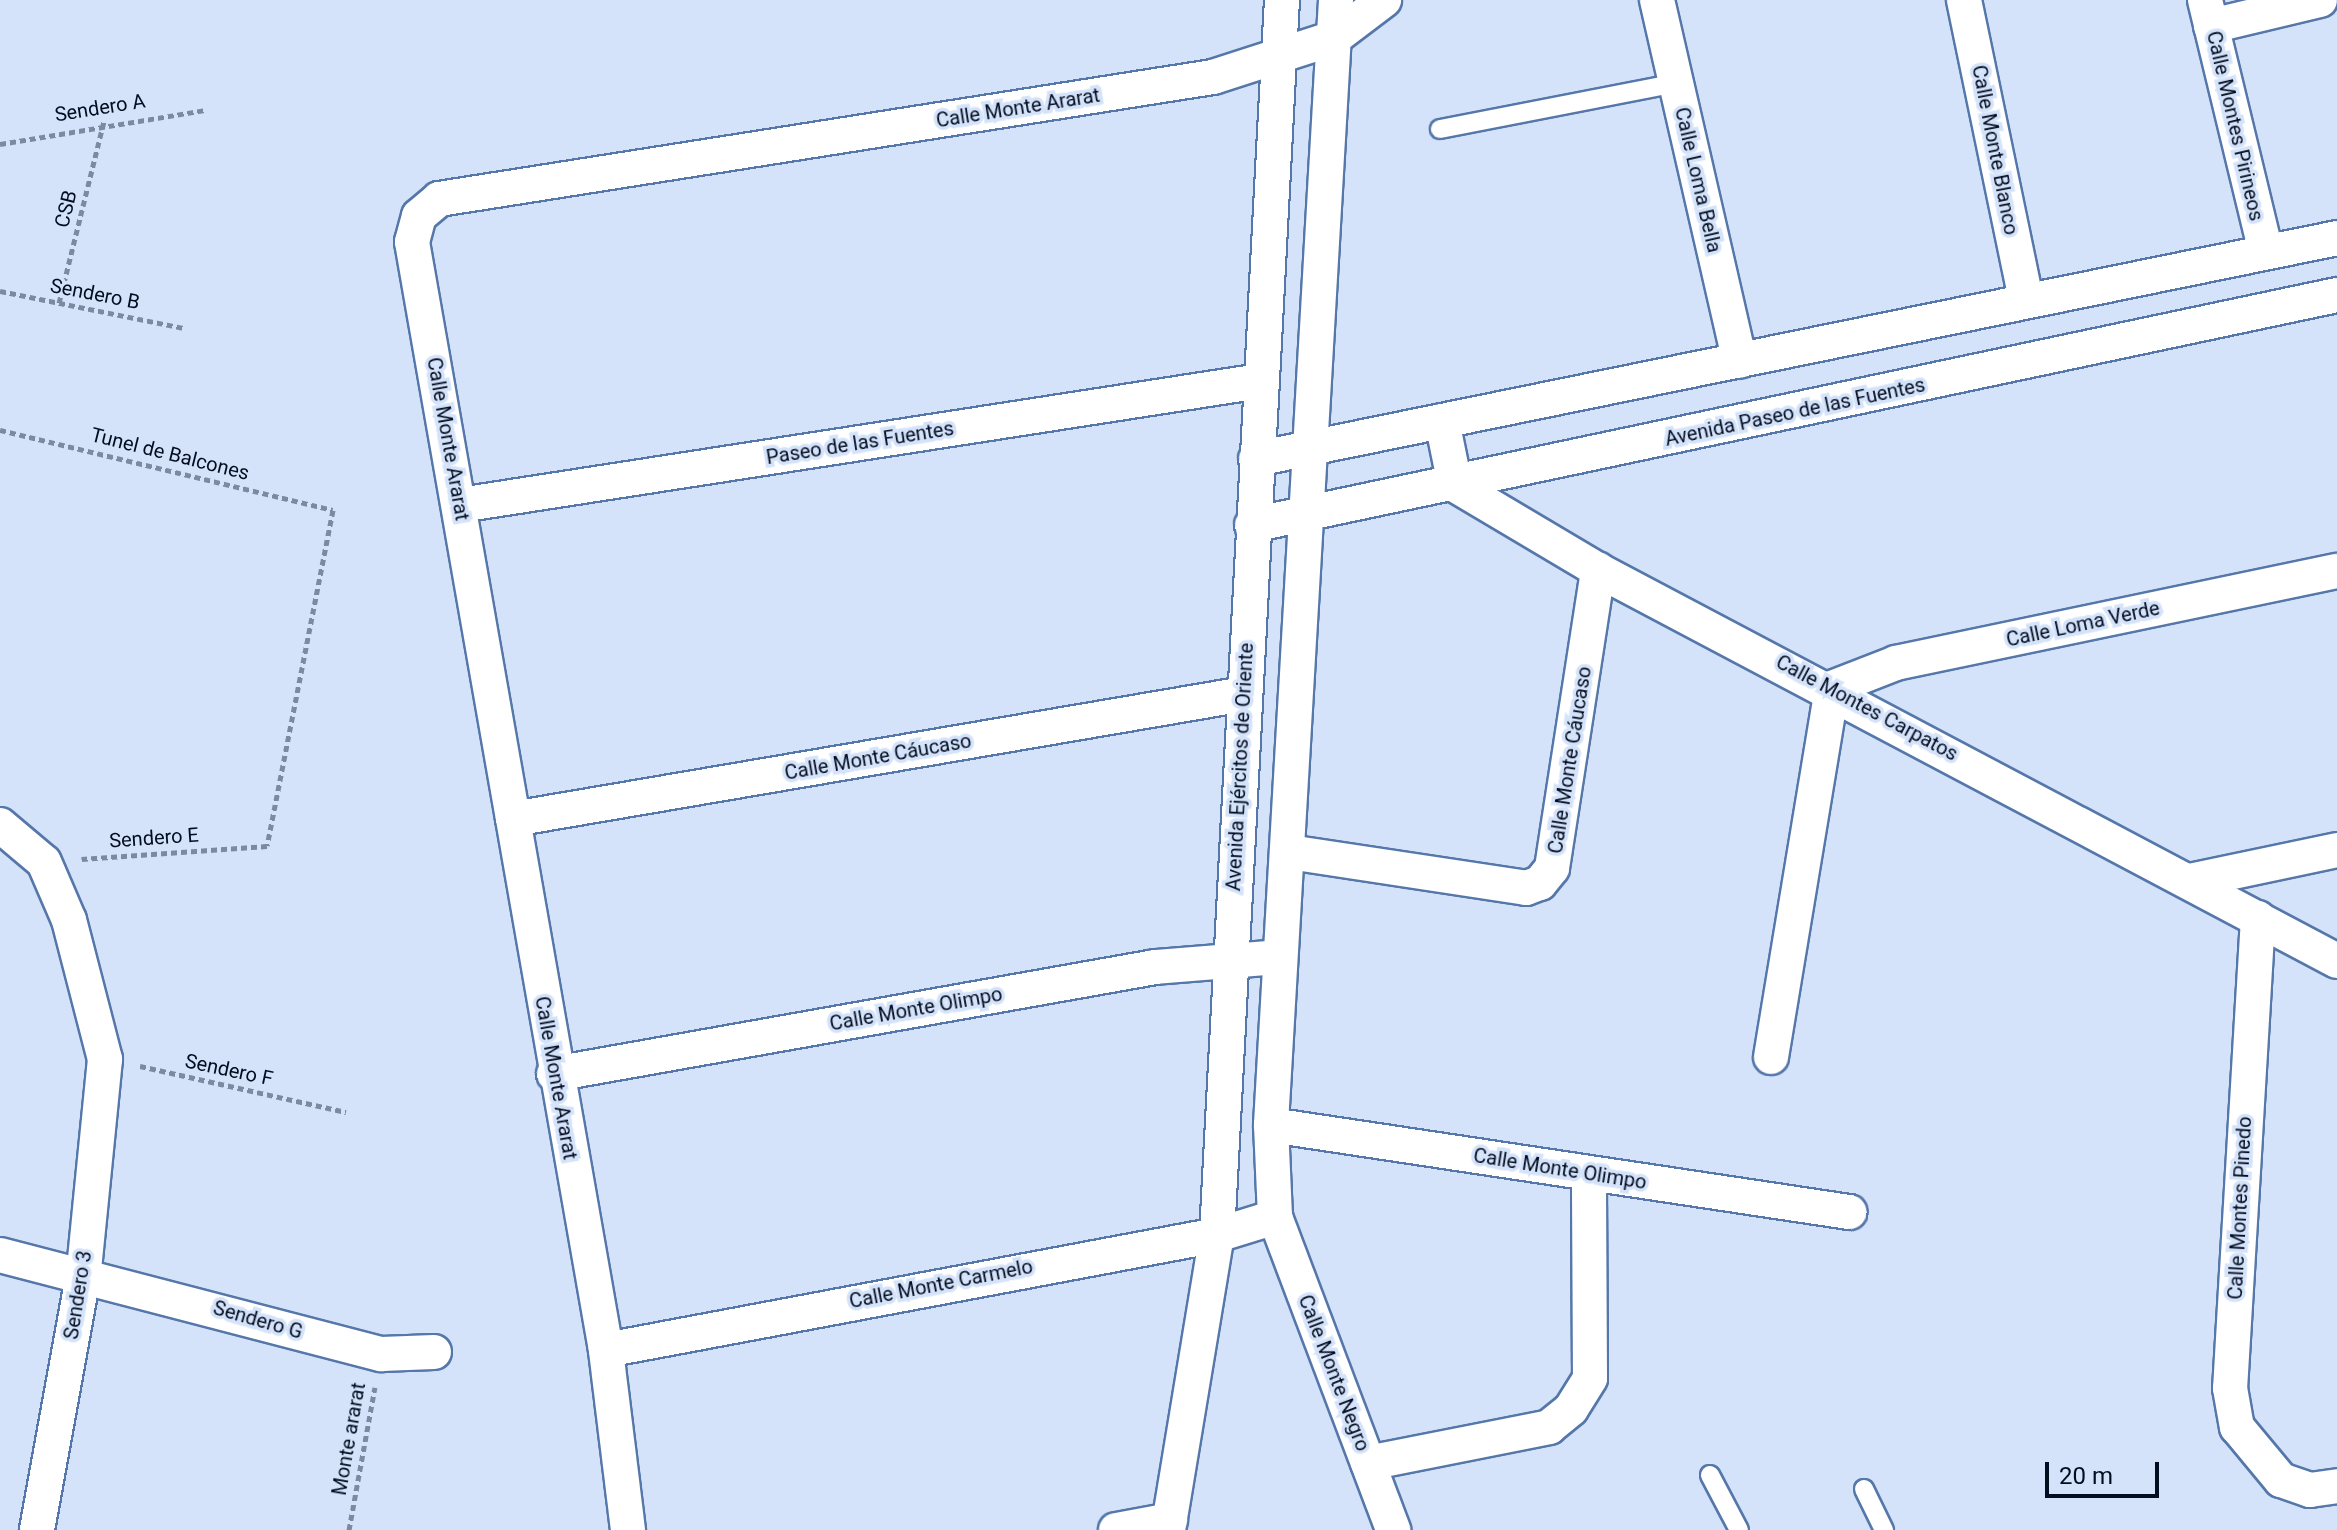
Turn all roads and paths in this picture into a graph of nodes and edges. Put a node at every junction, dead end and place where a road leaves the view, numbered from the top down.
1 (1282, 0) edge
2 (1336, 0) edge
3 (1384, 0) edge
4 (1657, 0) edge
5 (1964, 0) edge
6 (2320, 0) edge
7 (2208, 13) edge
8 (1334, 38) junction
9 (1279, 60) junction
10 (1676, 83) junction
11 (206, 110) dead end
12 (104, 121) junction
13 (1440, 129) dead end
14 (0, 144) edge
15 (2337, 238) edge
16 (2266, 252) junction
17 (0, 291) edge
18 (2337, 295) edge
19 (2026, 300) junction
20 (59, 303) junction
21 (184, 328) dead end
22 (1740, 361) junction
23 (1260, 381) junction
24 (1442, 421) junction
25 (0, 430) edge
26 (1312, 447) junction
27 (1256, 459) junction
28 (1455, 485) junction
29 (460, 505) junction
30 (1309, 513) junction
31 (1252, 525) junction
32 (1598, 570) junction
33 (2337, 571) edge
34 (1832, 688) junction
35 (1244, 694) junction
36 (513, 819) junction
37 (0, 825) edge
38 (267, 846) joint
39 (2337, 850) edge
40 (1289, 852) junction
41 (44, 862) junction
42 (2190, 881) junction
43 (2258, 918) junction
44 (1229, 957) junction
45 (1280, 957) junction
46 (2337, 961) edge
47 (1771, 1057) dead end
48 (105, 1059) junction
49 (554, 1074) junction
50 (346, 1112) dead end
51 (1271, 1125) junction
52 (1589, 1174) junction
53 (1849, 1212) dead end
54 (1275, 1217) junction
55 (1217, 1235) junction
56 (0, 1255) edge
57 (84, 1271) junction
58 (606, 1350) junction
59 (434, 1352) dead end
60 (381, 1354) junction
61 (1368, 1463) junction
62 (1710, 1475) dead end
63 (2337, 1486) edge
64 (1864, 1489) dead end
65 (1169, 1525) edge
66 (37, 1530) edge
67 (349, 1530) edge
68 (628, 1530) edge
69 (1116, 1530) edge
70 (1393, 1530) edge
71 (1739, 1530) edge
72 (1884, 1530) edge

1 - 9 street, Avenida Ejércitos de Oriente
2 - 8 street
3 - 8 street, Calle Monte Ararat
4 - 10 street, Calle Loma Bella
5 - 19 street, Calle Monte Blanco
6 - 7 street
7 - 16 street, Calle Montes Pirineos
8 - 9 street, Calle Monte Ararat
8 - 26 street
9 - 23 street, Avenida Ejércitos de Oriente
9 - 29 street, Calle Monte Ararat
10 - 13 lane
10 - 22 street, Calle Loma Bella
11 - 12 path, Sendero A
12 - 14 path, Sendero A
12 - 20 path, CSB
15 - 16 street
16 - 19 street
17 - 20 path, Sendero B
18 - 28 street, Avenida Paseo de las Fuentes
19 - 22 street
20 - 21 path, Sendero B
22 - 24 street
23 - 27 street, Avenida Ejércitos de Oriente
23 - 29 street, Paseo de las Fuentes
24 - 26 street
24 - 28 street
25 - 38 path, Tunel de Balcones
26 - 27 street
26 - 30 street
27 - 31 street, Avenida Ejércitos de Oriente
28 - 30 street, Avenida Paseo de las Fuentes
28 - 32 street, Calle Montes Carpatos
29 - 36 street, Calle Monte Ararat
30 - 31 street, Avenida Paseo de las Fuentes
30 - 40 street
31 - 35 street, Avenida Ejércitos de Oriente
32 - 34 street, Calle Montes Carpatos
32 - 40 street, Calle Monte Cáucaso
33 - 34 street, Calle Loma Verde
34 - 42 street, Calle Montes Carpatos
34 - 47 street
35 - 36 street, Calle Monte Cáucaso
35 - 44 street, Avenida Ejércitos de Oriente
36 - 49 street, Calle Monte Ararat
37 - 41 street
38 - 41 path, Sendero E
39 - 42 street
40 - 45 street
41 - 48 street
42 - 43 street, Calle Montes Carpatos
43 - 46 street, Calle Montes Carpatos
43 - 63 street, Calle Montes Pinedo
44 - 45 street, Calle Monte Olimpo
44 - 49 street, Calle Monte Olimpo
44 - 55 street, Avenida Ejércitos de Oriente
45 - 51 street
48 - 50 path, Sendero F
48 - 57 street, Sendero 3
49 - 58 street, Calle Monte Ararat
51 - 52 street, Calle Monte Olimpo
51 - 54 street
52 - 53 street, Calle Monte Olimpo
52 - 61 street
54 - 55 street, Calle Monte Carmelo
54 - 61 street, Calle Monte Negro
55 - 58 street, Calle Monte Carmelo
55 - 65 street, Avenida Ejércitos de Oriente
56 - 57 street, Sendero G
57 - 60 street, Sendero G
57 - 66 street, Sendero 3
58 - 68 street, Calle Monte Ararat
59 - 60 street, Sendero G
60 - 67 path, Monte ararat
61 - 70 street, Calle Monte Negro
62 - 71 lane
64 - 72 lane
65 - 69 street

